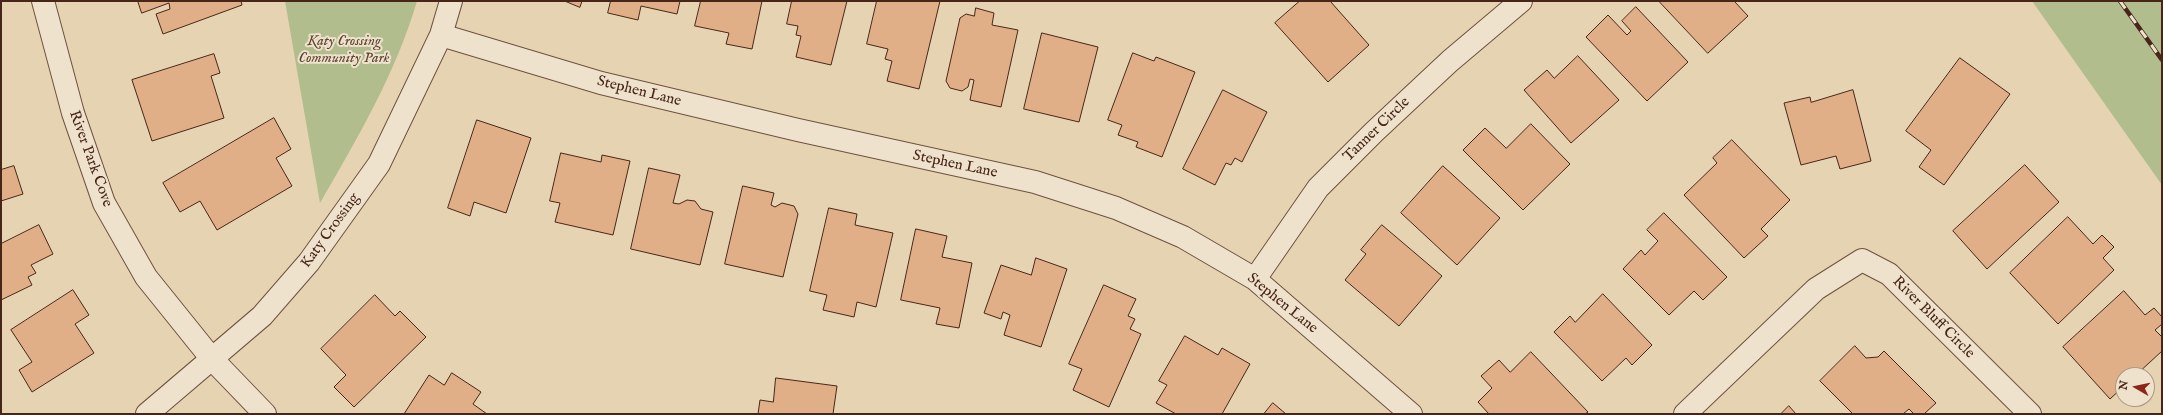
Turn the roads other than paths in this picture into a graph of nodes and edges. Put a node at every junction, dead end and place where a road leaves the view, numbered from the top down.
1 (43, 1) edge
2 (451, 1) edge
3 (1521, 1) edge
4 (441, 35) junction
5 (1255, 279) junction
6 (212, 359) junction
7 (147, 414) edge
8 (265, 414) edge
9 (1411, 414) edge
10 (1685, 414) edge
11 (2030, 414) edge

1 - 6 street, River Park Cove
2 - 4 street, Katy Crossing
3 - 5 street, Tanner Circle
4 - 5 street, Stephen Lane
4 - 6 street, Katy Crossing
5 - 9 street, Stephen Lane
6 - 7 street, Katy Crossing
6 - 8 street, River Park Cove
10 - 11 street, River Bluff Circle

